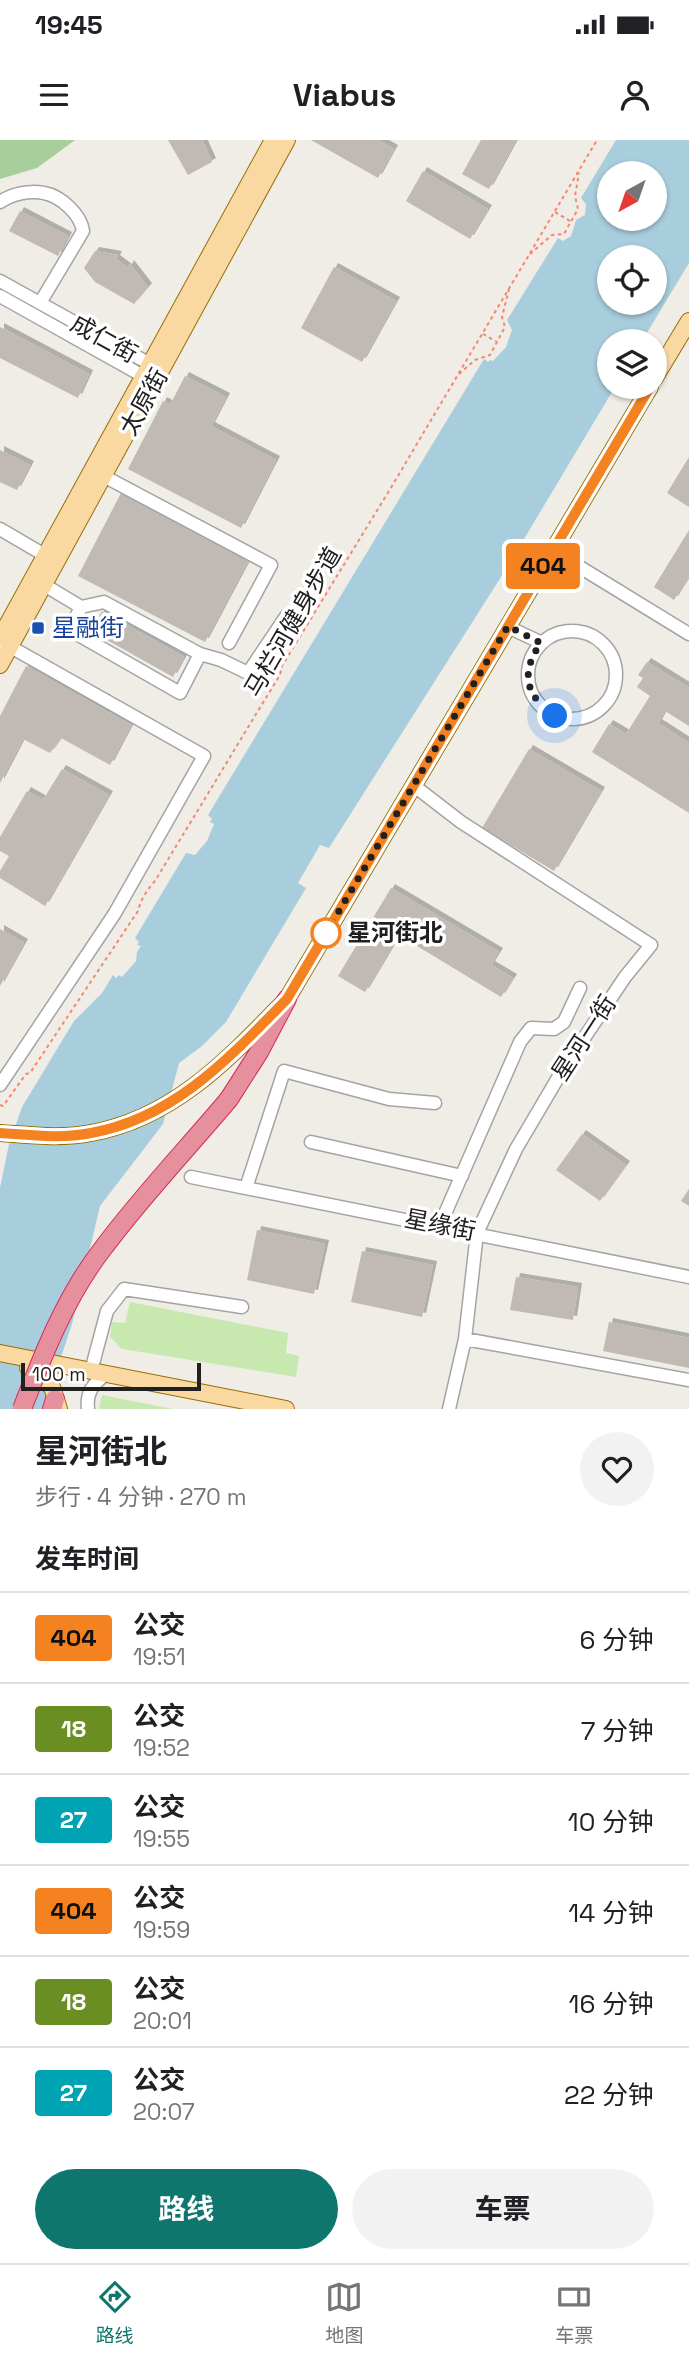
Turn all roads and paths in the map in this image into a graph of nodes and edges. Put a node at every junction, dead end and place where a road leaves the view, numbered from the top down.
1 (272, 140) edge
2 (287, 140) edge
3 (597, 140) edge
4 (580, 169) junction
5 (0, 202) edge
6 (555, 212) junction
7 (571, 221) junction
8 (528, 256) junction
9 (0, 281) edge
10 (511, 284) junction
11 (0, 296) edge
12 (40, 303) junction
13 (689, 321) edge
14 (481, 333) junction
15 (497, 342) junction
16 (667, 357) edge
17 (150, 372) junction
18 (456, 377) junction
19 (643, 399) edge
20 (98, 473) junction
21 (0, 529) edge
22 (552, 550) junction
23 (51, 558) junction
24 (38, 581) junction
25 (81, 607) junction
26 (288, 615) dead end
27 (508, 626) junction
28 (689, 634) edge
29 (3, 642) edge
30 (229, 643) dead end
31 (541, 643) junction
32 (200, 654) junction
33 (0, 665) edge
34 (413, 785) junction
35 (580, 988) dead end
36 (287, 999) junction
37 (0, 1086) edge
38 (435, 1102) dead end
39 (0, 1105) edge
40 (0, 1133) edge
41 (311, 1142) dead end
42 (191, 1177) dead end
43 (461, 1177) junction
44 (246, 1188) junction
45 (440, 1226) junction
46 (477, 1233) junction
47 (689, 1277) edge
48 (76, 1289) junction
49 (242, 1307) dead end
50 (465, 1339) junction
51 (5, 1354) edge
52 (93, 1371) junction
53 (689, 1380) edge
54 (55, 1406) edge
55 (16, 1409) edge
56 (22, 1409) edge
57 (88, 1409) edge
58 (286, 1409) edge
59 (449, 1409) edge

1 - 17 main road, 太原街
2 - 17 main road, 太原街
3 - 4 path, 马栏河健身步道
4 - 6 path, 马栏河健身步道
4 - 7 path
5 - 12 street
6 - 7 path
6 - 8 path, 马栏河健身步道
7 - 8 path
8 - 10 path, 马栏河健身步道
9 - 12 street, 成仁街
10 - 14 path, 马栏河健身步道
10 - 15 path
11 - 17 street, 成仁街
12 - 17 street, 成仁街
13 - 16 main road
14 - 15 path
14 - 18 path, 马栏河健身步道
15 - 18 path
17 - 20 main road, 太原街
18 - 39 path, 马栏河健身步道
19 - 22 main road
20 - 23 main road, 太原街
20 - 30 street
21 - 23 street
22 - 27 main road
22 - 28 street
23 - 24 main road, 太原街
24 - 25 street
24 - 29 main road, 太原街
25 - 32 street
25 - 32 street
26 - 32 street
27 - 31 street
27 - 34 main road
29 - 33 main road, 太原街
29 - 37 street
31 - 31 street
34 - 36 main road
34 - 46 street, 星河一街
35 - 43 street
36 - 40 main road
36 - 48 highway, bridge
38 - 44 street
41 - 43 street
42 - 44 street, 星缘街
43 - 45 street
44 - 45 street, 星缘街
45 - 46 street, 星缘街
46 - 47 street, 星缘街
46 - 50 street, 星河一街
48 - 55 highway, bridge
48 - 56 highway, bridge
49 - 52 street
50 - 53 street
50 - 59 street, 星河一街
51 - 52 main road
51 - 54 main road
52 - 57 street
52 - 58 main road

